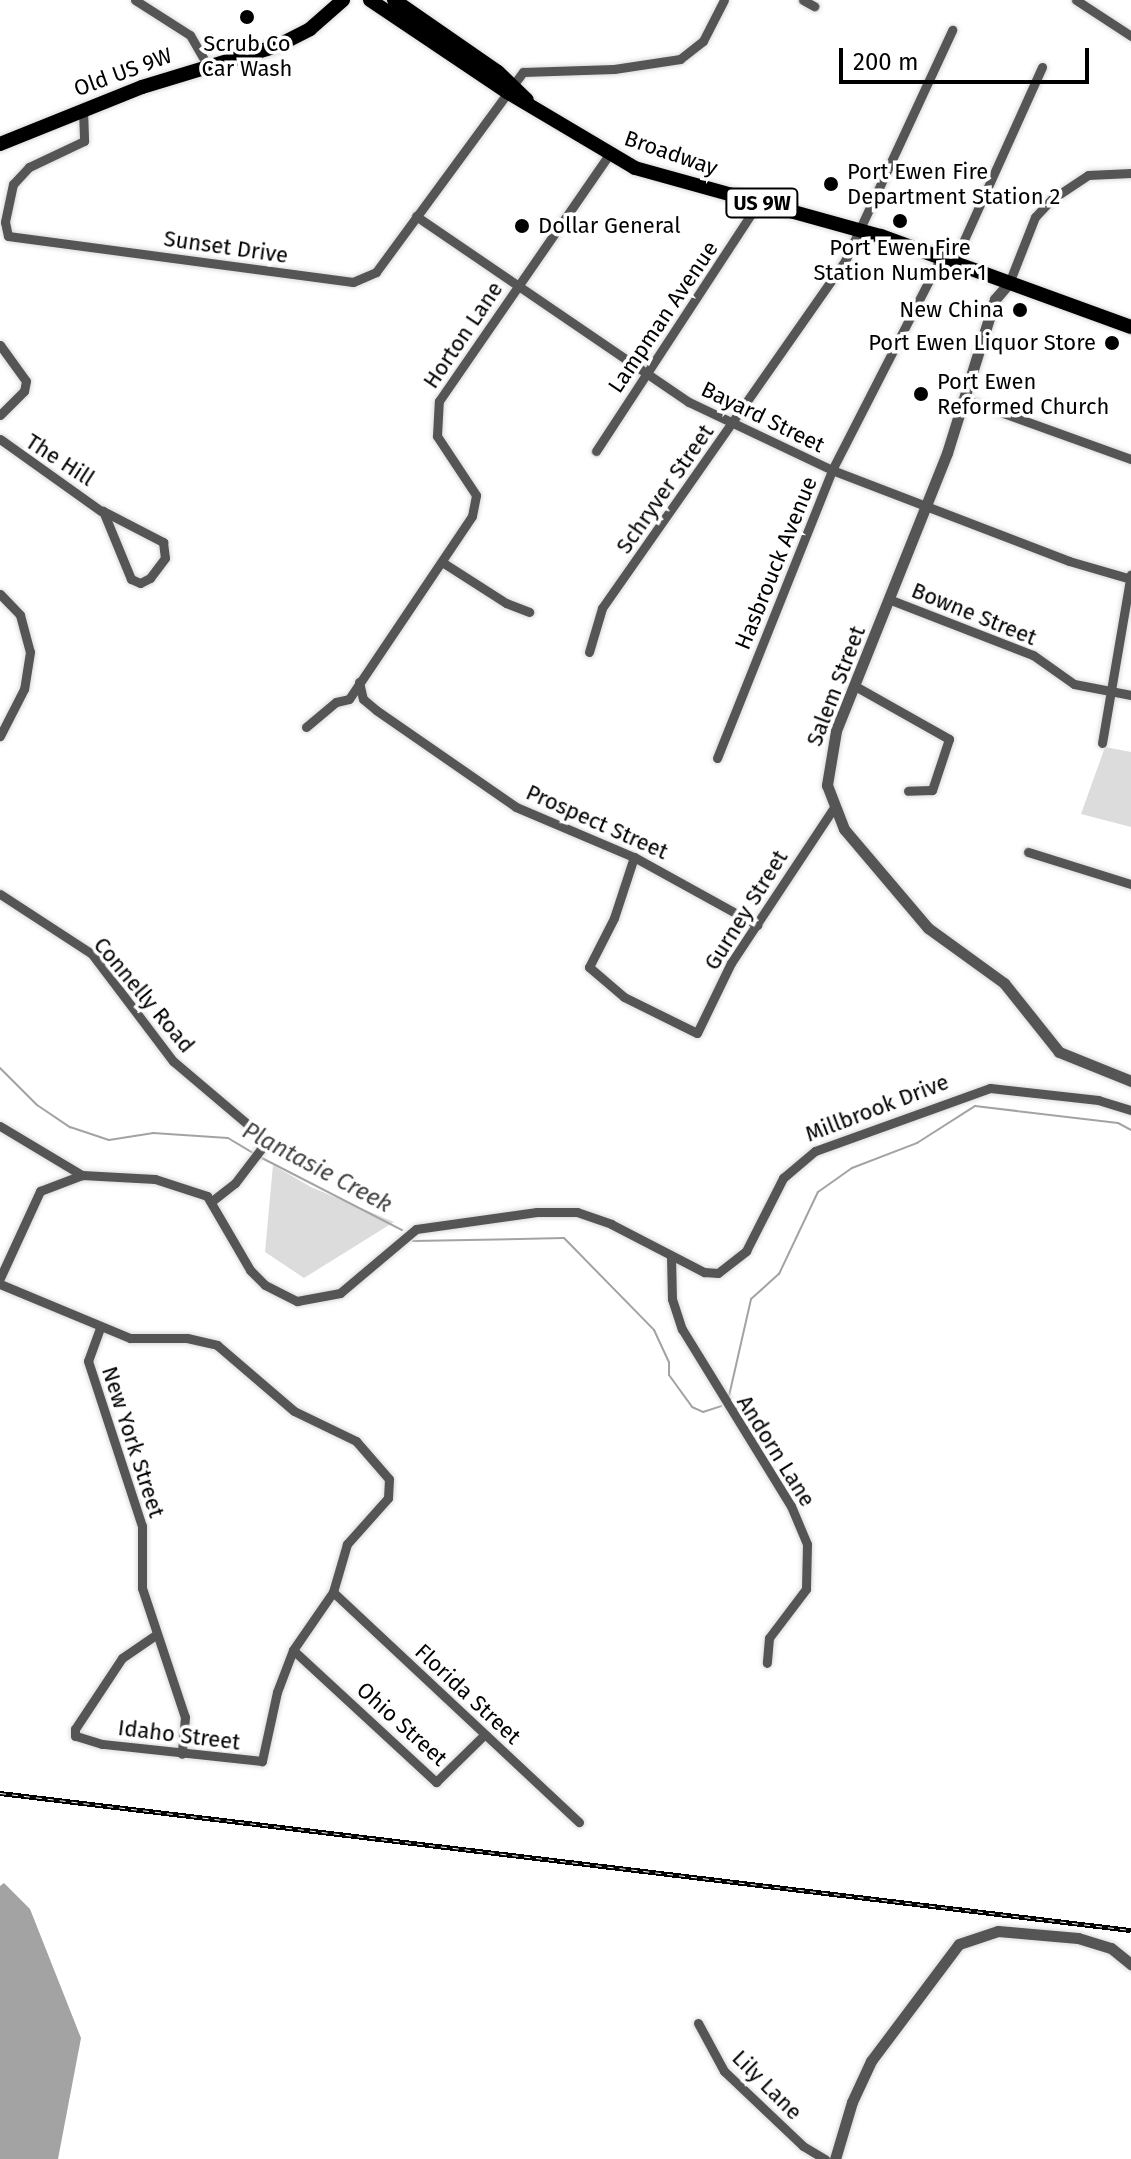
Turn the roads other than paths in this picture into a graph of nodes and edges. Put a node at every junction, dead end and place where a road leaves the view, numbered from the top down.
1 (135, 0) edge
2 (343, 0) edge
3 (370, 0) edge
4 (394, 0) edge
5 (724, 0) edge
6 (803, 0) edge
7 (1077, 0) edge
8 (814, 6) dead end
9 (952, 30) dead end
10 (1131, 36) edge
11 (208, 66) junction
12 (1042, 67) dead end
13 (510, 88) junction
14 (83, 109) junction
15 (0, 144) edge
16 (609, 155) junction
17 (1131, 173) edge
18 (759, 202) junction
19 (416, 216) junction
20 (860, 230) junction
21 (947, 260) junction
22 (1009, 283) junction
23 (516, 288) junction
24 (1131, 327) edge
25 (0, 345) edge
26 (646, 375) junction
27 (967, 400) junction
28 (0, 415) edge
29 (733, 423) junction
30 (0, 439) edge
31 (596, 451) dead end
32 (1131, 459) edge
33 (832, 470) junction
34 (927, 507) junction
35 (101, 511) junction
36 (442, 562) junction
37 (1131, 577) edge
38 (0, 594) edge
39 (891, 600) junction
40 (529, 612) dead end
41 (589, 652) dead end
42 (359, 682) junction
43 (855, 686) junction
44 (1111, 691) junction
45 (1131, 695) edge
46 (306, 727) dead end
47 (0, 736) edge
48 (1102, 743) dead end
49 (717, 758) dead end
50 (908, 791) dead end
51 (833, 809) junction
52 (1028, 852) dead end
53 (634, 857) junction
54 (1131, 884) edge
55 (0, 894) edge
56 (757, 925) junction
57 (1131, 1081) edge
58 (1131, 1110) edge
59 (0, 1126) edge
60 (82, 1175) junction
61 (212, 1201) junction
62 (671, 1256) junction
63 (0, 1278) edge
64 (0, 1284) edge
65 (100, 1328) junction
66 (333, 1592) junction
67 (157, 1634) junction
68 (293, 1650) junction
69 (767, 1663) dead end
70 (484, 1735) junction
71 (182, 1754) junction
72 (579, 1822) dead end
73 (1131, 1964) edge
74 (698, 2023) dead end
75 (825, 2159) edge
76 (835, 2159) edge

1 - 11 street
2 - 11 highway, Old US 9W
3 - 13 highway, Broadway / US 9W
4 - 13 highway, Broadway / US 9W
5 - 13 street
6 - 8 street
7 - 10 street
9 - 20 street, Schryver Street
11 - 14 highway, Old US 9W
12 - 21 street, Hasbrouck Avenue
13 - 16 highway, Broadway / US 9W
13 - 19 street, Sunset Drive
14 - 15 highway, Old US 9W
14 - 19 street, Sunset Drive
16 - 18 highway, Broadway / US 9W
16 - 23 street, Horton Lane
17 - 22 street
18 - 20 highway, Broadway / US 9W
18 - 26 street, Lampman Avenue
19 - 23 street, Bayard Street
20 - 21 highway, Broadway / US 9W
20 - 29 street, Schryver Street
21 - 22 highway, Broadway / US 9W
21 - 33 street, Hasbrouck Avenue
22 - 24 highway, Broadway / US 9W
22 - 27 street, Salem Street
23 - 26 street, Bayard Street
23 - 36 street, Horton Lane
25 - 28 street
26 - 29 street, Bayard Street
26 - 31 street, Lampman Avenue
27 - 32 street
27 - 34 street, Salem Street
29 - 33 street, Bayard Street
29 - 41 street, Schryver Street
30 - 35 street, The Hill
33 - 34 street, Bayard Street
33 - 49 street, Hasbrouck Avenue
34 - 37 street, Bayard Street
34 - 39 street, Salem Street
35 - 35 street, The Hill
36 - 40 street
36 - 42 street, Horton Lane
37 - 44 street
38 - 47 street
39 - 43 street, Salem Street
39 - 44 street, Bowne Street
42 - 46 street, Horton Lane
42 - 53 street, Prospect Street
43 - 50 street
43 - 51 street, Salem Street
44 - 45 street, Bowne Street
44 - 48 street
51 - 56 street, Gurney Street
51 - 57 street
52 - 54 street
53 - 56 street, Prospect Street
53 - 56 street, Gurney Street
55 - 61 street, Connelly Road
58 - 62 street, Millbrook Drive
59 - 60 street
60 - 61 street
60 - 63 street
61 - 62 street, Millbrook Drive
62 - 69 street, Andorn Lane
64 - 65 street
65 - 66 street
65 - 67 street, New York Street
66 - 68 street
66 - 70 street, Florida Street
67 - 71 street, New York Street
67 - 71 street, Idaho Street
68 - 70 street, Ohio Street
68 - 71 street, Idaho Street
70 - 72 street, Florida Street
73 - 76 street
74 - 75 street, Lily Lane

